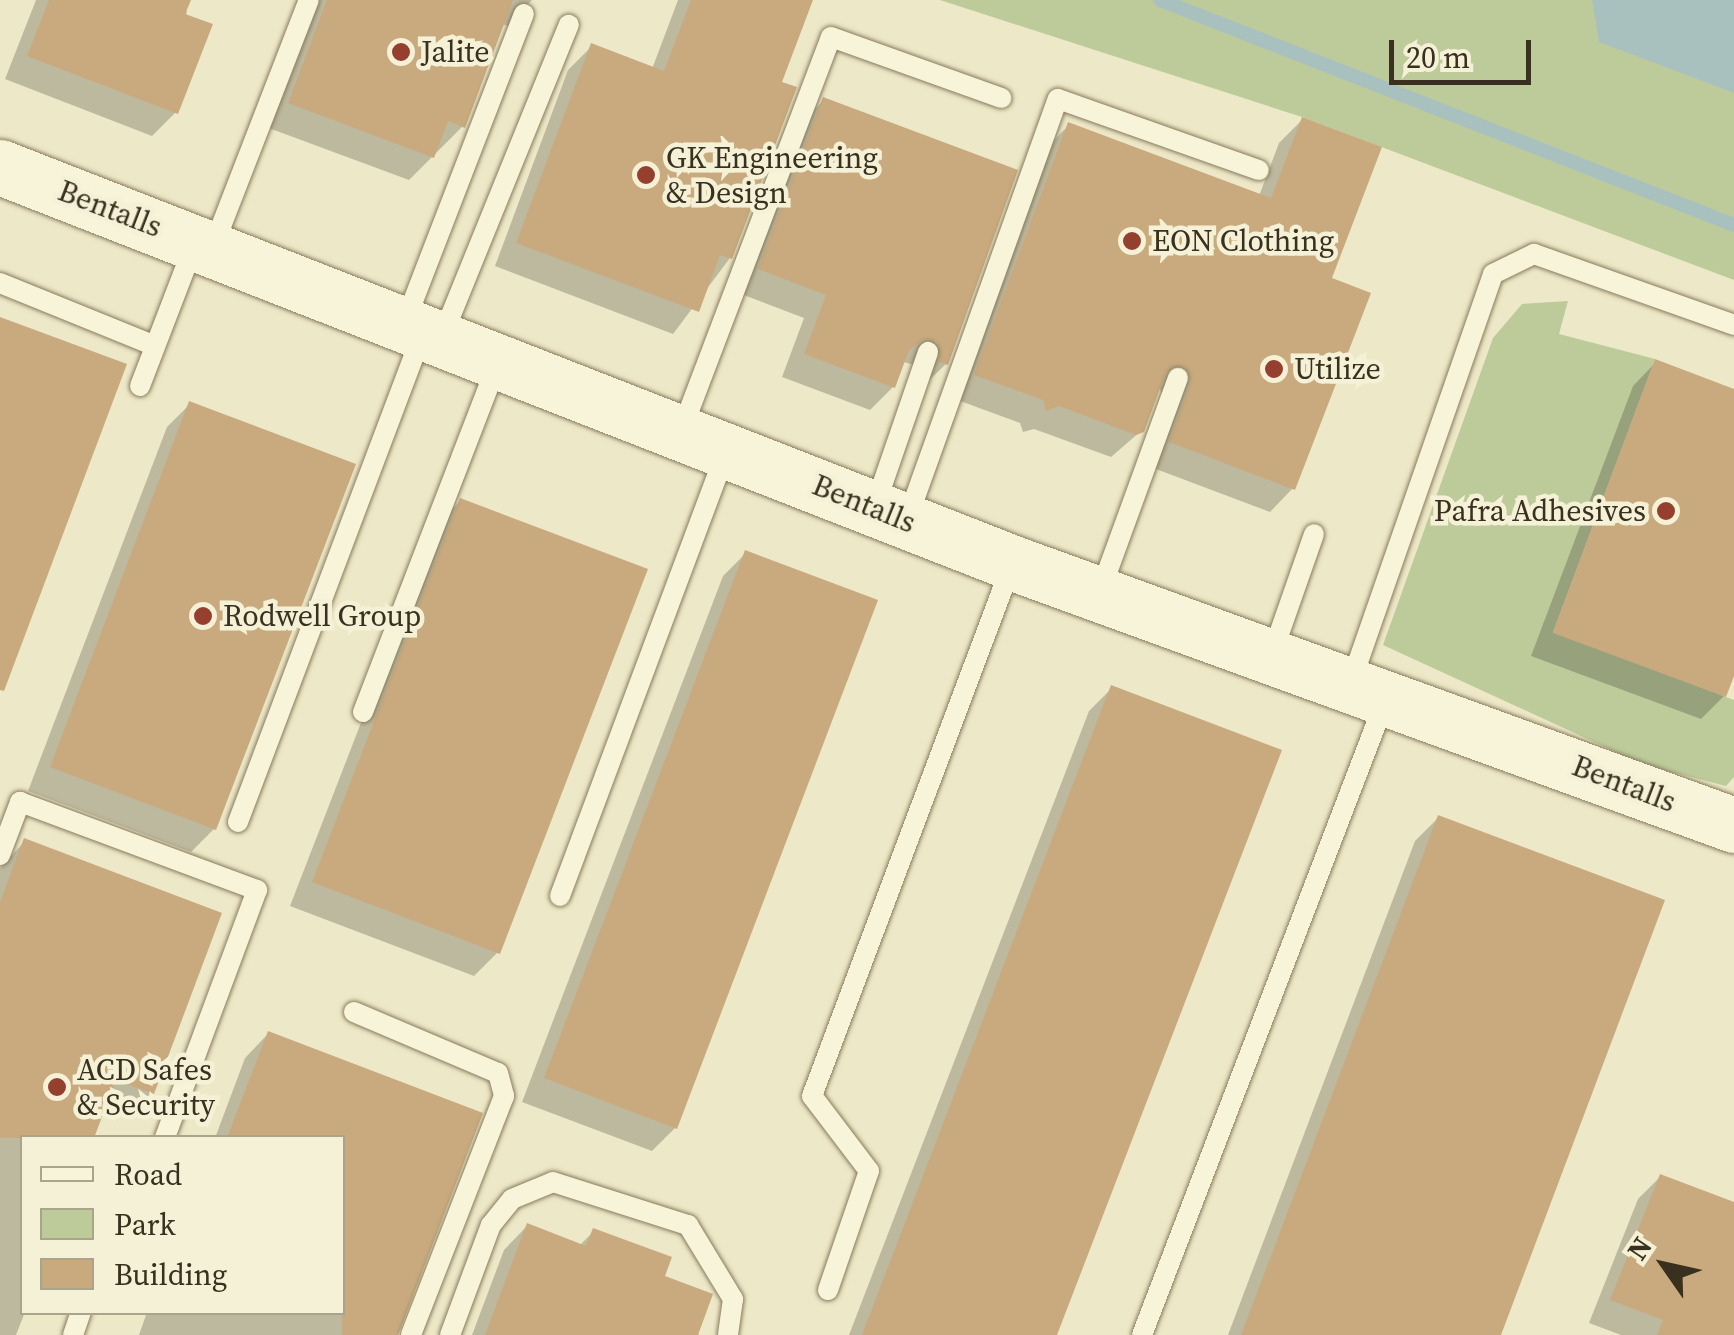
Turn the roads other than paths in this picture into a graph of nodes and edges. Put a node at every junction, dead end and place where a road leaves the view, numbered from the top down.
1 (309, 0) edge
2 (524, 14) dead end
3 (569, 24) dead end
4 (1001, 98) dead end
5 (0, 167) edge
6 (1260, 170) dead end
7 (204, 244) junction
8 (0, 284) edge
9 (1734, 324) edge
10 (424, 330) junction
11 (155, 346) junction
12 (928, 352) dead end
13 (499, 359) junction
14 (1178, 378) dead end
15 (140, 386) dead end
16 (704, 440) junction
17 (890, 514) junction
18 (1314, 534) dead end
19 (1012, 562) junction
20 (1100, 592) junction
21 (1272, 654) junction
22 (1369, 688) junction
23 (363, 712) dead end
24 (238, 822) dead end
25 (1734, 825) edge
26 (0, 855) edge
27 (560, 896) dead end
28 (354, 1012) dead end
29 (165, 1135) edge
30 (828, 1290) dead end
31 (410, 1335) edge
32 (450, 1335) edge
33 (728, 1335) edge
34 (1142, 1335) edge

1 - 7 lane
2 - 10 lane
3 - 10 lane
4 - 16 lane
5 - 7 street, Bentalls
6 - 17 lane
7 - 10 street, Bentalls
7 - 11 lane
8 - 11 lane
9 - 22 lane
10 - 13 street, Bentalls
10 - 24 lane
11 - 15 lane
12 - 17 lane
13 - 16 street, Bentalls
13 - 23 lane
14 - 20 lane
16 - 17 street, Bentalls
16 - 27 lane
17 - 19 street, Bentalls
18 - 21 lane
19 - 20 street, Bentalls
19 - 30 lane
20 - 21 street, Bentalls
21 - 22 street, Bentalls
22 - 25 street, Bentalls
22 - 34 lane
26 - 29 lane
28 - 31 lane
32 - 33 lane

